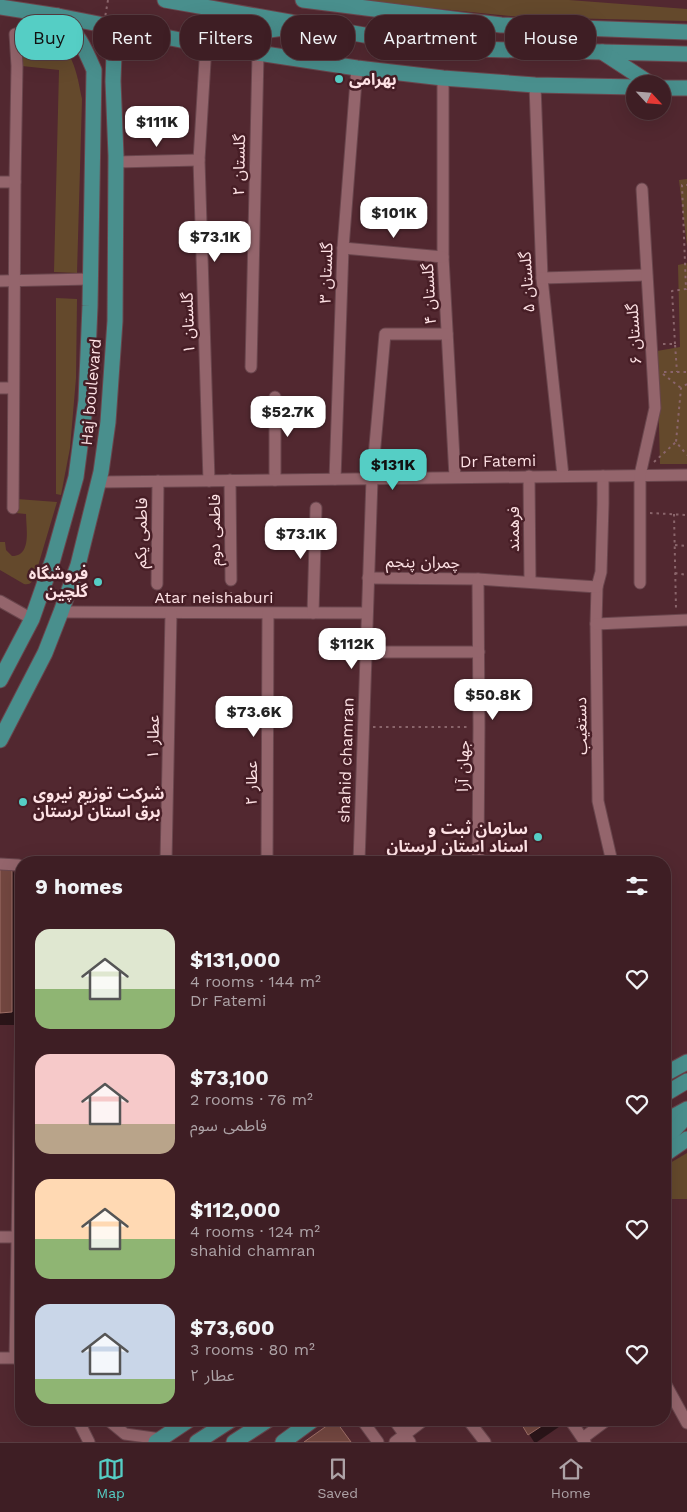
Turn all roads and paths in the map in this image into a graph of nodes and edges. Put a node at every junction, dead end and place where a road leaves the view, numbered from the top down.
1 (108, 0) edge
2 (166, 0) edge
3 (302, 0) edge
4 (0, 7) edge
5 (399, 11) junction
6 (52, 15) edge
7 (105, 15) edge
8 (281, 21) edge
9 (495, 25) edge
10 (501, 25) junction
11 (687, 32) edge
12 (355, 34) edge
13 (364, 35) joint
14 (83, 45) edge
15 (495, 50) edge
16 (602, 52) junction
17 (687, 54) edge
18 (271, 56) edge
19 (17, 60) edge
20 (114, 60) edge
21 (205, 60) edge
22 (258, 60) edge
23 (357, 68) junction
24 (637, 75) edge
25 (443, 78) junction
26 (94, 79) junction
27 (113, 81) junction
28 (535, 84) junction
29 (626, 87) edge
30 (671, 88) edge
31 (687, 88) edge
32 (199, 160) junction
33 (116, 162) junction
34 (0, 182) edge
35 (15, 182) junction
36 (687, 185) edge
37 (642, 189) dead end
38 (343, 248) junction
39 (443, 257) junction
40 (646, 275) junction
41 (542, 278) junction
42 (90, 279) junction
43 (0, 281) edge
44 (15, 281) junction
45 (447, 334) junction
46 (675, 344) junction
47 (651, 345) junction
48 (251, 367) dead end
49 (677, 372) junction
50 (687, 372) edge
51 (687, 384) edge
52 (0, 388) edge
53 (13, 388) junction
54 (681, 388) junction
55 (275, 397) dead end
56 (676, 442) junction
57 (687, 455) edge
58 (687, 474) edge
59 (640, 475) junction
60 (529, 476) junction
61 (563, 476) junction
62 (603, 476) junction
63 (456, 478) junction
64 (335, 479) junction
65 (372, 479) junction
66 (230, 480) junction
67 (275, 480) junction
68 (158, 481) junction
69 (208, 481) junction
70 (99, 482) junction
71 (13, 508) dead end
72 (316, 508) dead end
73 (640, 512) junction
74 (674, 514) junction
75 (687, 515) edge
76 (675, 545) junction
77 (687, 546) edge
78 (676, 573) junction
79 (687, 575) edge
80 (368, 578) junction
81 (478, 579) junction
82 (231, 580) joint
83 (530, 582) junction
84 (640, 583) dead end
85 (157, 584) dead end
86 (596, 587) junction
87 (0, 601) edge
88 (61, 612) junction
89 (171, 612) junction
90 (230, 613) junction
91 (313, 613) junction
92 (366, 613) junction
93 (268, 614) junction
94 (32, 619) junction
95 (682, 620) edge
96 (596, 624) junction
97 (380, 652) dead end
98 (479, 652) junction
99 (0, 680) edge
100 (364, 727) junction
101 (480, 727) junction
102 (0, 740) edge
103 (166, 856) edge
104 (268, 856) edge
105 (359, 856) edge
106 (478, 856) edge
107 (611, 856) edge
108 (0, 864) edge
109 (15, 865) edge
110 (687, 1062) edge
111 (671, 1071) edge
112 (687, 1081) edge
113 (671, 1090) edge
114 (687, 1109) edge
115 (687, 1116) edge
116 (671, 1118) edge
117 (671, 1133) edge
118 (687, 1139) edge
119 (671, 1150) edge
120 (0, 1237) edge
121 (15, 1237) edge
122 (0, 1358) edge
123 (15, 1358) edge
124 (671, 1394) edge
125 (687, 1423) edge
126 (81, 1426) edge
127 (115, 1426) edge
128 (180, 1426) edge
129 (222, 1426) edge
130 (259, 1426) edge
131 (305, 1426) edge
132 (366, 1426) edge
133 (397, 1426) edge
134 (418, 1426) edge
135 (472, 1426) edge
136 (574, 1426) edge
137 (600, 1426) edge
138 (159, 1440) edge
139 (403, 1440) edge
140 (584, 1440) edge
141 (89, 1442) edge
142 (197, 1442) edge
143 (234, 1442) edge
144 (283, 1442) edge
145 (378, 1442) edge
146 (484, 1442) edge

1 - 7 path, bridge
2 - 8 main road
3 - 5 main road
4 - 6 main road
5 - 10 main road
5 - 13 main road
9 - 10 main road
10 - 11 main road
12 - 13 main road
14 - 26 main road, Haj boulevard
15 - 16 main road
16 - 17 main road
16 - 24 main road
18 - 23 main road
19 - 35 street
20 - 27 main road, Haj boulevard
21 - 32 street, گلستان ۱
22 - 48 street, گلستان ۲
23 - 25 main road
23 - 38 street, گلستان ۳
25 - 28 main road
25 - 39 street, گلستان ۴
26 - 27 main road
26 - 42 main road, Haj boulevard
27 - 33 main road, Haj boulevard
28 - 29 main road
28 - 41 street, گلستان ۵
30 - 31 main road
32 - 33 street
32 - 69 street, گلستان ۱
33 - 70 main road, Haj boulevard
34 - 35 street
35 - 44 street
36 - 46 path
37 - 40 street, گلستان ۶
38 - 39 street
38 - 64 street, گلستان ۳
39 - 45 street, گلستان ۴
40 - 41 street
40 - 47 street, گلستان ۶
41 - 61 street, گلستان ۵
42 - 44 street
42 - 94 main road, Haj boulevard
43 - 44 street
44 - 53 street
45 - 63 street, گلستان ۴
45 - 65 street, shahid chamran
46 - 47 path
46 - 49 path
47 - 59 street, گلستان ۶
49 - 50 path
49 - 54 path
51 - 54 path
52 - 53 street
53 - 71 street
54 - 56 path
55 - 67 street
56 - 57 path
56 - 59 path
58 - 59 street, Dr Fatemi
59 - 62 street, Dr Fatemi
59 - 73 street, گلستان ۶
60 - 61 street, Dr Fatemi
60 - 63 street, Dr Fatemi
60 - 83 street, فرهمند
61 - 62 street, Dr Fatemi
62 - 86 street, دستغیب
63 - 65 street, Dr Fatemi
64 - 65 street, Dr Fatemi
64 - 67 street, Dr Fatemi
65 - 80 street, shahid chamran
66 - 67 street, Dr Fatemi
66 - 69 street, Dr Fatemi
66 - 82 street, فاطمی دوم
68 - 69 street, Dr Fatemi
68 - 70 street, Dr Fatemi
68 - 85 street, فاطمی یکم
70 - 88 main road, Haj boulevard
72 - 91 street
73 - 74 path
73 - 84 street, گلستان ۶
74 - 75 path
74 - 76 path
76 - 77 path
76 - 78 path
78 - 79 path
78 - 95 path
80 - 81 street, چمران پنجم
80 - 92 street, shahid chamran
81 - 83 street, چمران پنجم
81 - 98 street, جهان آرا
82 - 90 path
83 - 86 street, چمران پنجم
86 - 96 street, دستغیب
87 - 94 street
88 - 89 street, Atar neishaburi
88 - 102 main road, Haj boulevard
89 - 90 street, Atar neishaburi
89 - 103 street, عطار ۱
90 - 93 street, Atar neishaburi
91 - 92 street, Atar neishaburi
91 - 93 street, Atar neishaburi
92 - 100 street, shahid chamran
93 - 104 street, عطار ۲
94 - 99 main road, Haj boulevard
95 - 96 street
96 - 107 street, دستغیب
97 - 98 street
98 - 101 street, جهان آرا
100 - 101 path
100 - 105 street, shahid chamran
101 - 106 street, جهان آرا
108 - 109 street
110 - 111 main road
112 - 113 main road
114 - 116 main road
115 - 117 main road
118 - 119 main road
120 - 121 street
122 - 123 street
124 - 125 street
126 - 141 street
127 - 138 street
128 - 138 main road
129 - 142 main road
130 - 143 main road
131 - 144 main road
132 - 145 street
133 - 139 street
134 - 139 street
135 - 146 street
136 - 140 street
137 - 140 street

